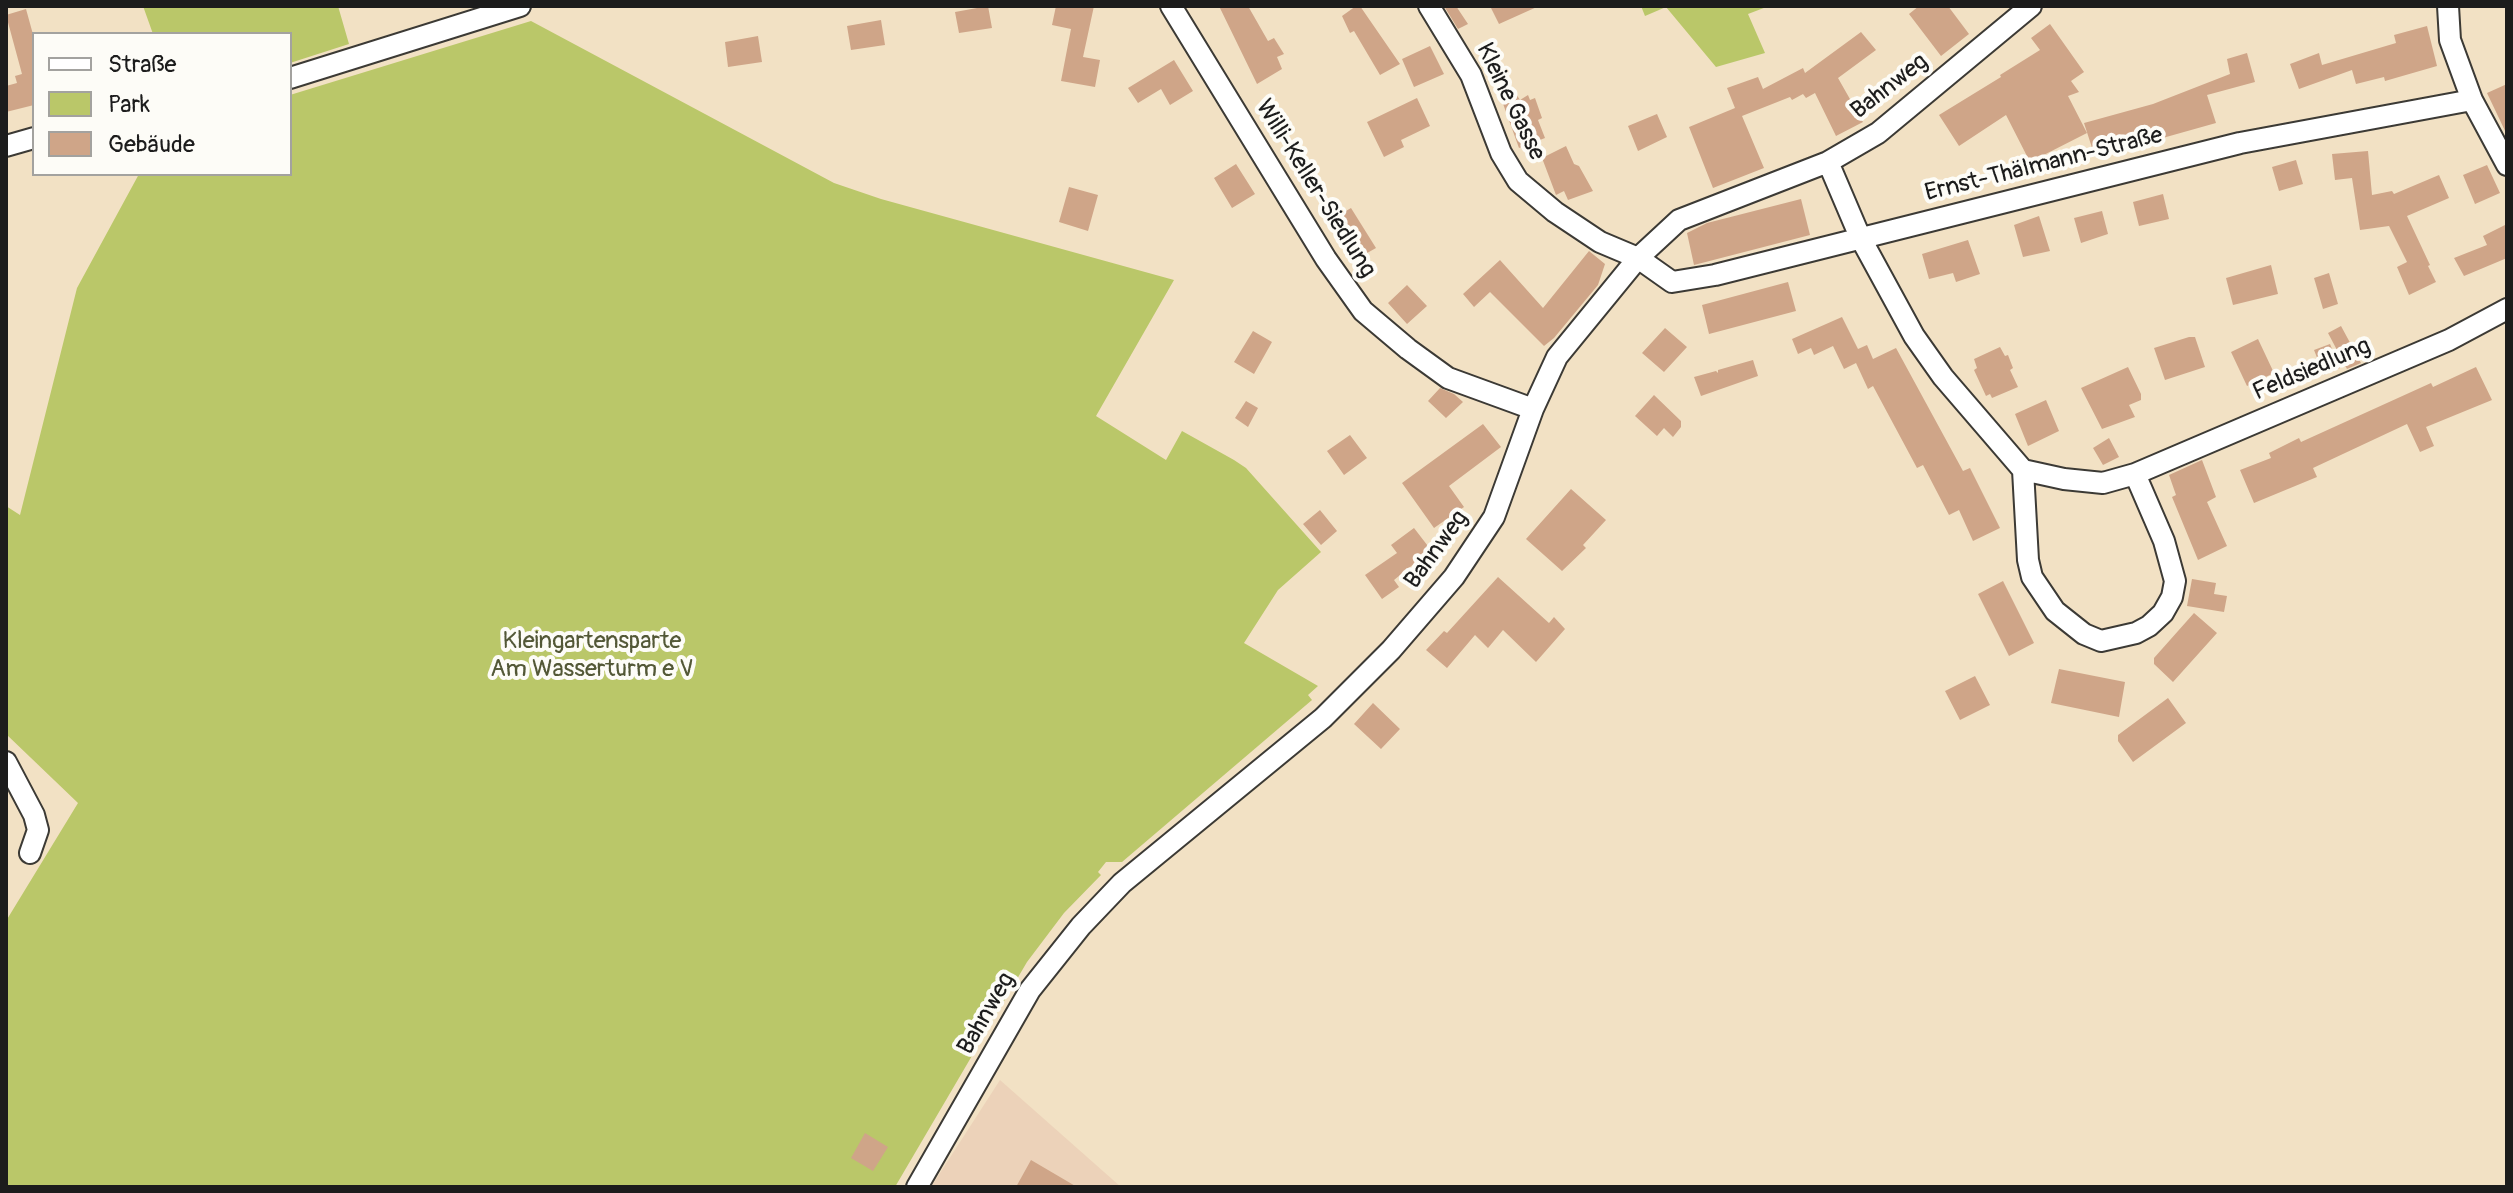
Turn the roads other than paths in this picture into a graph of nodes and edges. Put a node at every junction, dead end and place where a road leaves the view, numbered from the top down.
1 (520, 6) edge
2 (1171, 6) edge
3 (1429, 6) edge
4 (2031, 6) edge
5 (2448, 6) edge
6 (292, 77) edge
7 (2472, 100) junction
8 (32, 139) edge
9 (6, 146) edge
10 (1828, 162) junction
11 (2507, 165) edge
12 (1860, 237) junction
13 (1638, 258) junction
14 (2507, 309) edge
15 (1533, 409) junction
16 (2023, 470) junction
17 (2135, 474) junction
18 (6, 762) edge
19 (30, 853) dead end
20 (917, 1187) edge

1 - 6 street
2 - 15 street, Willi-Keller-Siedlung
3 - 13 street, Kleine Gasse
4 - 10 street, Bahnweg
5 - 7 street
7 - 11 street
7 - 12 street, Ernst-Thälmann-Straße
8 - 9 street
10 - 12 street
10 - 13 street, Bahnweg
12 - 13 street, Ernst-Thälmann-Straße
12 - 16 street
13 - 15 street, Bahnweg
14 - 17 street, Feldsiedlung
15 - 20 street, Bahnweg
16 - 17 street, Feldsiedlung
16 - 17 street
18 - 19 street

